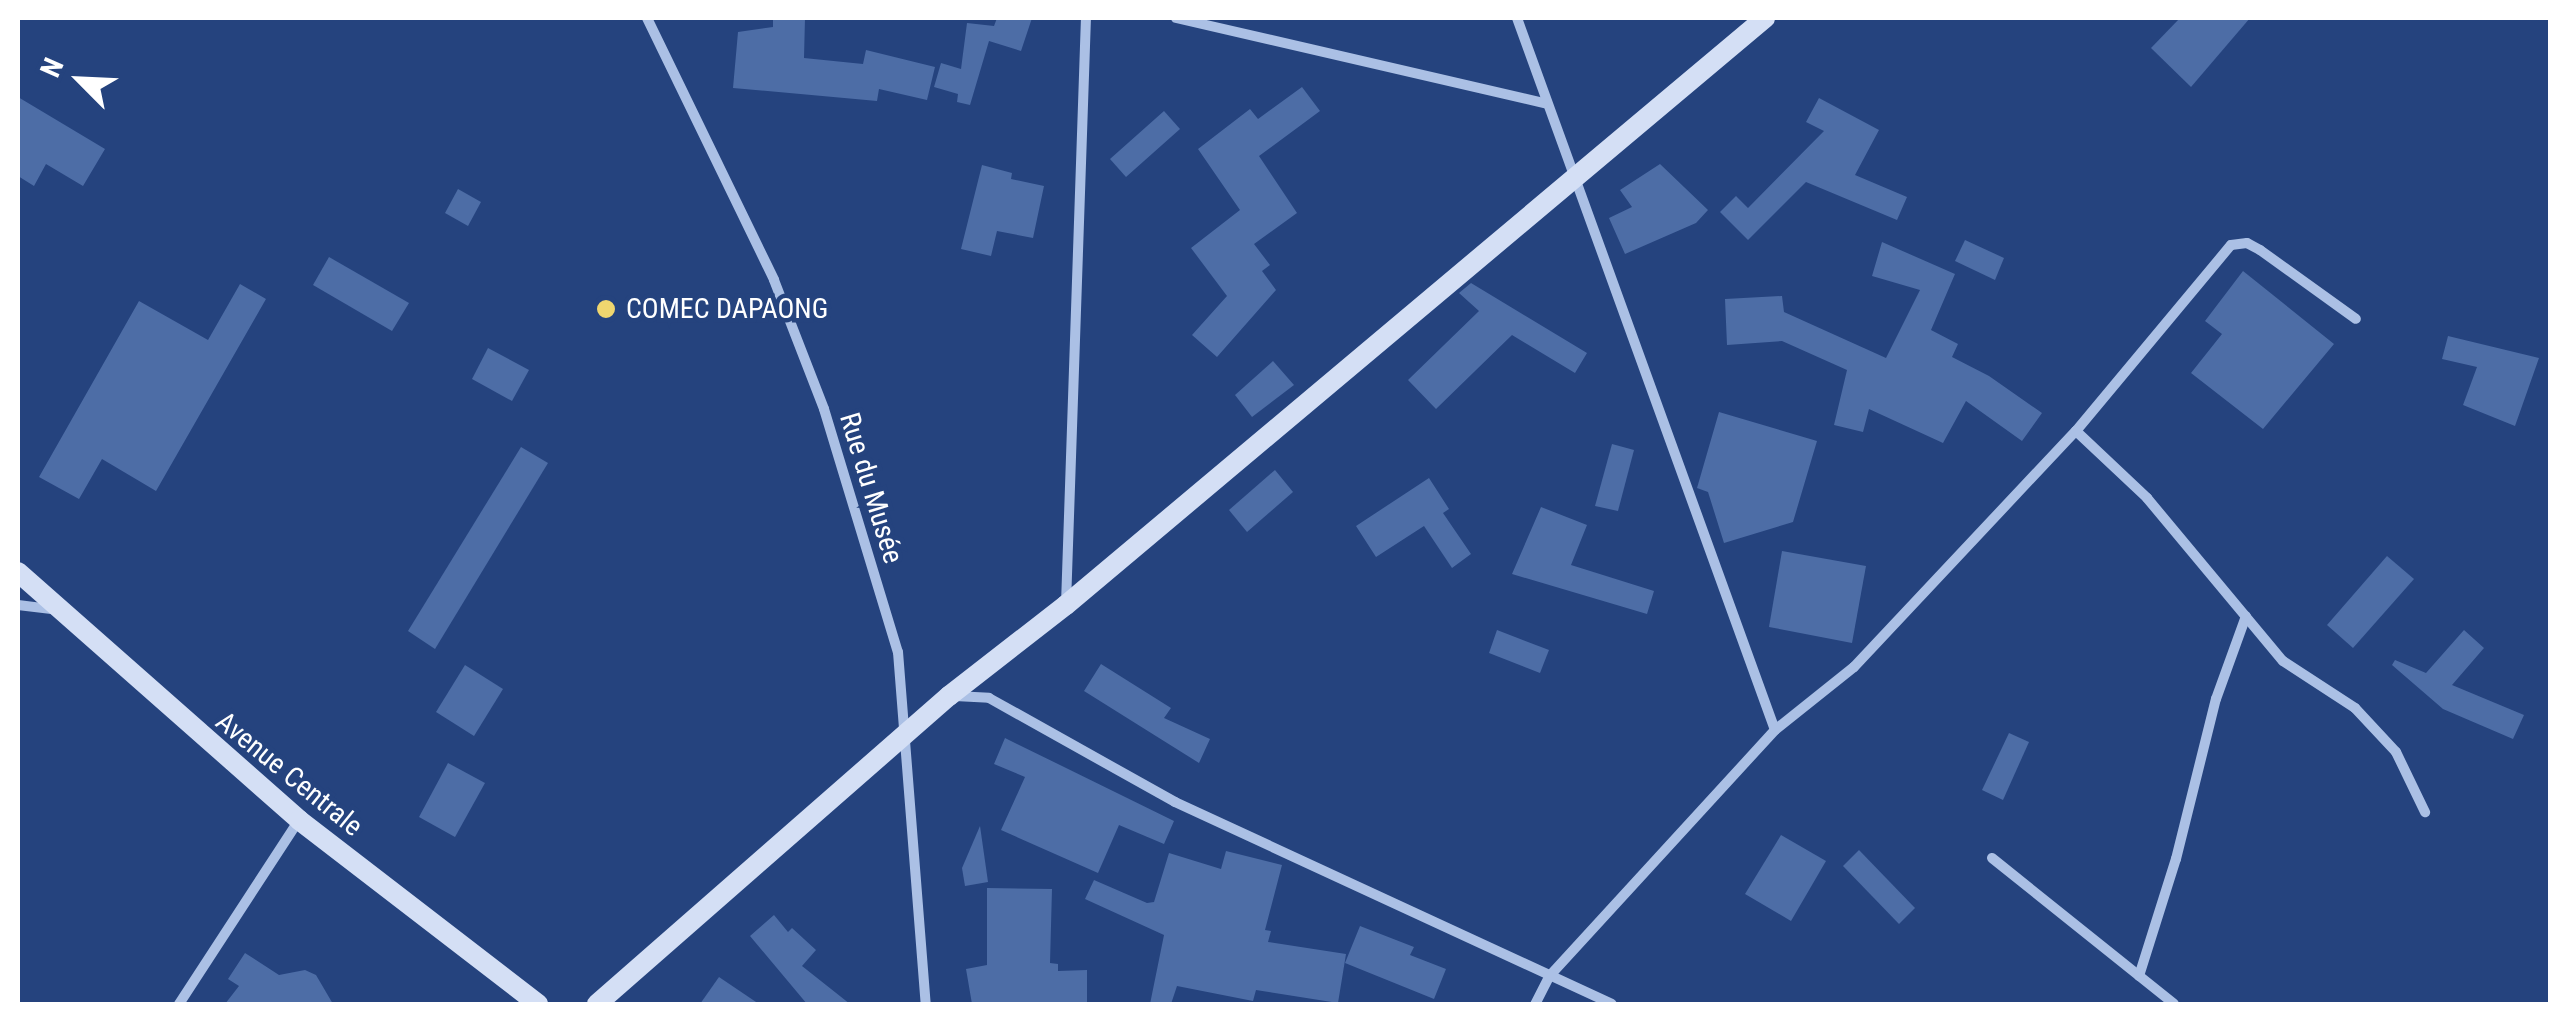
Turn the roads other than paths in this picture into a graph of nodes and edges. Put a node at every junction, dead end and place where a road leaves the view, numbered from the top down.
1 (647, 18) edge
2 (1086, 18) edge
3 (1176, 18) edge
4 (1517, 18) edge
5 (1765, 18) edge
6 (1545, 103) junction
7 (1573, 179) junction
8 (2356, 319) dead end
9 (2076, 431) junction
10 (18, 572) edge
11 (18, 605) edge
12 (1066, 605) junction
13 (63, 611) junction
14 (2246, 616) junction
15 (949, 696) junction
16 (1775, 730) junction
17 (908, 732) junction
18 (2425, 812) dead end
19 (299, 820) junction
20 (1992, 858) dead end
21 (2140, 976) junction
22 (1549, 977) junction
23 (179, 1004) edge
24 (538, 1004) edge
25 (598, 1004) edge
26 (926, 1004) edge
27 (1535, 1004) edge
28 (1612, 1004) edge
29 (2174, 1004) edge

1 - 17 street, Rue du Musée
2 - 12 street
3 - 6 street
4 - 6 street
5 - 7 street
6 - 7 street
7 - 12 street
7 - 16 street
8 - 9 street
9 - 14 street
9 - 16 street
10 - 13 street, Avenue Centrale
11 - 13 street
12 - 15 street
13 - 19 street, Avenue Centrale
14 - 18 street
14 - 21 street
15 - 17 street
15 - 22 street
16 - 22 street
17 - 25 street
17 - 26 street, Rue du Musée
19 - 23 street
19 - 24 street, Avenue Centrale
20 - 21 street
21 - 29 street
22 - 27 street
22 - 28 street

